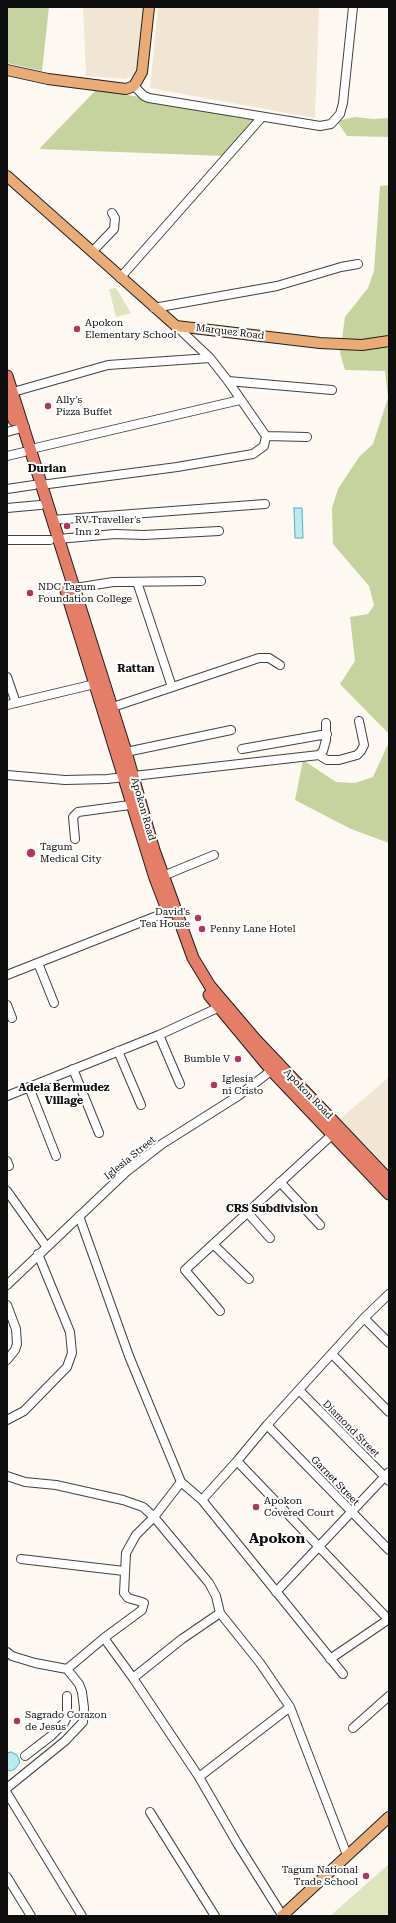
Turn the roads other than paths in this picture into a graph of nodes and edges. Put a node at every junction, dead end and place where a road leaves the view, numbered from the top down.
1 (149, 7) edge
2 (353, 7) edge
3 (7, 70) edge
4 (134, 86) junction
5 (262, 118) junction
6 (7, 176) edge
7 (112, 213) dead end
8 (92, 252) junction
9 (358, 264) dead end
10 (120, 278) junction
11 (154, 308) junction
12 (176, 326) junction
13 (389, 342) edge
14 (210, 358) junction
15 (7, 376) edge
16 (228, 381) junction
17 (332, 390) dead end
18 (10, 396) edge
19 (240, 400) junction
20 (16, 430) edge
21 (266, 436) junction
22 (307, 437) dead end
23 (28, 451) junction
24 (7, 456) edge
25 (37, 485) junction
26 (7, 489) edge
27 (266, 504) dead end
28 (40, 505) junction
29 (7, 508) edge
30 (52, 520) junction
31 (220, 531) dead end
32 (54, 539) junction
33 (7, 540) edge
34 (201, 581) dead end
35 (138, 582) junction
36 (70, 588) junction
37 (280, 665) dead end
38 (7, 676) edge
39 (99, 683) junction
40 (172, 687) junction
41 (16, 703) junction
42 (7, 705) edge
43 (108, 708) junction
44 (359, 721) dead end
45 (326, 722) dead end
46 (231, 730) dead end
47 (327, 734) junction
48 (242, 749) dead end
49 (126, 752) junction
50 (319, 755) junction
51 (7, 775) edge
52 (130, 777) junction
53 (136, 804) junction
54 (75, 839) dead end
55 (214, 855) dead end
56 (163, 876) junction
57 (171, 910) junction
58 (38, 963) junction
59 (7, 975) edge
60 (54, 1003) dead end
61 (7, 1005) edge
62 (222, 1006) junction
63 (12, 1018) dead end
64 (159, 1034) junction
65 (118, 1051) junction
66 (276, 1068) junction
67 (73, 1069) junction
68 (180, 1084) dead end
69 (29, 1087) junction
70 (7, 1096) edge
71 (141, 1105) dead end
72 (337, 1130) junction
73 (99, 1133) dead end
74 (56, 1156) dead end
75 (389, 1180) edge
76 (280, 1182) junction
77 (7, 1191) edge
78 (389, 1194) edge
79 (247, 1212) junction
80 (79, 1216) junction
81 (320, 1225) dead end
82 (270, 1238) dead end
83 (213, 1244) junction
84 (46, 1246) junction
85 (38, 1254) junction
86 (249, 1279) dead end
87 (7, 1285) edge
88 (389, 1294) edge
89 (7, 1305) edge
90 (220, 1311) dead end
91 (364, 1318) junction
92 (389, 1343) edge
93 (332, 1354) junction
94 (7, 1360) edge
95 (299, 1390) junction
96 (389, 1412) edge
97 (7, 1420) edge
98 (266, 1425) junction
99 (237, 1462) junction
100 (7, 1476) edge
101 (388, 1476) edge
102 (181, 1482) junction
103 (202, 1500) junction
104 (351, 1512) junction
105 (154, 1517) junction
106 (319, 1546) junction
107 (389, 1550) edge
108 (21, 1559) dead end
109 (124, 1570) junction
110 (276, 1592) junction
111 (220, 1612) junction
112 (389, 1619) edge
113 (104, 1638) junction
114 (7, 1652) edge
115 (330, 1659) junction
116 (67, 1669) junction
117 (343, 1674) dead end
118 (133, 1678) junction
119 (67, 1696) dead end
120 (389, 1696) edge
121 (290, 1707) junction
122 (353, 1728) dead end
123 (25, 1756) dead end
124 (199, 1777) junction
125 (7, 1788) edge
126 (7, 1793) edge
127 (150, 1812) dead end
128 (389, 1817) edge
129 (347, 1855) junction
130 (7, 1877) edge
131 (10, 1888) edge
132 (31, 1916) edge
133 (82, 1916) edge
134 (214, 1916) edge
135 (282, 1916) edge

1 - 4 main road
2 - 5 street
3 - 4 main road
4 - 5 street
5 - 10 street
6 - 8 main road
7 - 8 street
8 - 10 main road
9 - 11 street
10 - 11 main road
11 - 12 main road
12 - 13 main road, Marquez Road
12 - 14 street
14 - 16 street
14 - 18 street
15 - 18 highway, Apokon Road
16 - 17 street
16 - 19 street
18 - 20 highway, Apokon Road
19 - 21 street
19 - 23 street
20 - 23 highway, Apokon Road
21 - 22 street
21 - 25 street
23 - 24 street
23 - 25 highway, Apokon Road
25 - 26 street
25 - 28 highway, Apokon Road
25 - 30 highway, Apokon Road
27 - 30 street
28 - 29 street
28 - 32 highway, Apokon Road
30 - 32 highway, Apokon Road
31 - 32 street
32 - 33 street
32 - 36 highway, Apokon Road
34 - 35 street
35 - 36 street
35 - 40 street
36 - 39 highway, Apokon Road
37 - 40 street
38 - 41 street
39 - 41 street
39 - 43 highway, Apokon Road
40 - 43 street
41 - 42 street
43 - 49 highway, Apokon Road
43 - 52 highway, Apokon Road
44 - 50 street
45 - 47 street
46 - 49 street
47 - 48 street
47 - 50 street
49 - 52 highway, Apokon Road
50 - 52 street
51 - 52 street
52 - 53 highway, Apokon Road
53 - 54 street
53 - 56 highway, Apokon Road
53 - 57 highway, Apokon Road
55 - 56 street
56 - 57 highway, Apokon Road
57 - 58 street
57 - 62 highway, Apokon Road
58 - 59 street
58 - 60 street
61 - 63 street
62 - 64 street
62 - 66 highway, Apokon Road
64 - 65 street
64 - 68 street
65 - 67 street
65 - 71 street
66 - 72 highway, Apokon Road
66 - 80 street, Iglesia Street
67 - 69 street
67 - 73 street
69 - 70 street
69 - 74 street
72 - 75 highway, Apokon Road
72 - 76 street
72 - 78 highway, Apokon Road
76 - 79 street
76 - 81 street
77 - 84 street
79 - 82 street
79 - 83 street
80 - 84 street, Iglesia Street
80 - 102 street
83 - 86 street
83 - 90 street
84 - 85 street, Iglesia Street
85 - 87 street, Iglesia Street
85 - 97 street
88 - 91 street
89 - 94 street
91 - 92 street
91 - 93 street
93 - 95 street
93 - 96 street
95 - 98 street
95 - 101 street, Diamond Street
98 - 99 street
98 - 104 street, Garnet Street
99 - 103 street
99 - 106 street
100 - 105 street
101 - 104 street
102 - 103 street
102 - 105 street
103 - 110 street
104 - 106 street
104 - 107 street, Garnet Street
105 - 109 street
105 - 111 street
106 - 110 street
106 - 112 street
108 - 109 street
109 - 113 street
110 - 115 street
111 - 118 street
111 - 121 street
112 - 115 street
113 - 116 street
113 - 118 street
114 - 116 street
115 - 117 street
116 - 125 street
118 - 124 street
119 - 123 street
120 - 122 street
121 - 124 street
121 - 129 street
124 - 135 street
126 - 133 street
127 - 134 street
128 - 129 main road
129 - 135 main road
130 - 131 street
131 - 132 street

